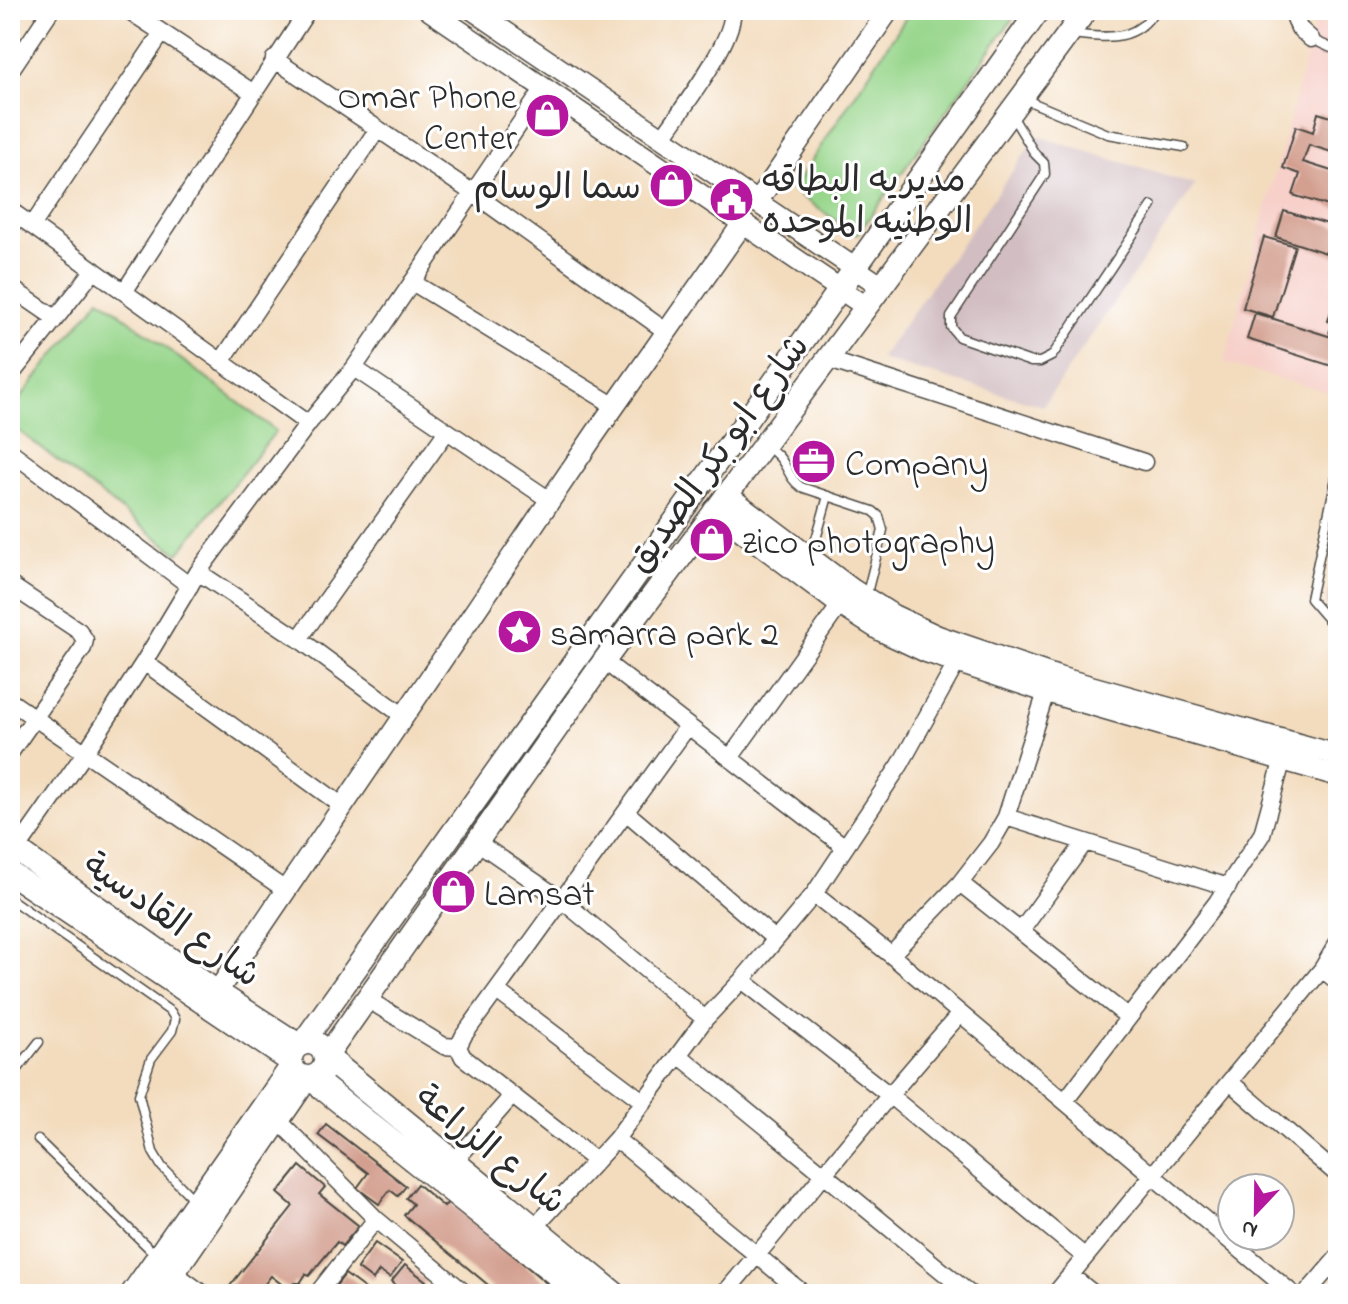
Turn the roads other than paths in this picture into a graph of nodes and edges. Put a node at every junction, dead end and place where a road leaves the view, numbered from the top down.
1 (51, 10) edge
2 (128, 10) edge
3 (308, 10) edge
4 (429, 10) edge
5 (473, 10) edge
6 (1039, 10) edge
7 (1086, 10) edge
8 (1155, 10) edge
9 (1292, 10) edge
10 (887, 11) edge
11 (729, 13) edge
12 (162, 33) junction
13 (1067, 34) junction
14 (1311, 39) joint
15 (1338, 51) edge
16 (274, 59) junction
17 (10, 71) edge
18 (544, 88) junction
19 (252, 92) junction
20 (1015, 104) junction
21 (377, 130) junction
22 (662, 138) junction
23 (1184, 147) dead end
24 (473, 193) junction
25 (757, 202) junction
26 (1152, 206) dead end
27 (10, 210) edge
28 (743, 223) junction
29 (32, 226) junction
30 (854, 268) junction
31 (94, 270) junction
32 (412, 282) junction
33 (881, 286) junction
34 (10, 287) edge
35 (839, 288) junction
36 (124, 292) junction
37 (865, 306) junction
38 (55, 318) junction
39 (667, 332) junction
40 (826, 359) junction
41 (221, 362) junction
42 (354, 368) junction
43 (10, 376) edge
44 (615, 406) junction
45 (308, 424) junction
46 (447, 431) junction
47 (763, 446) junction
48 (10, 451) edge
49 (1144, 462) dead end
50 (1338, 469) edge
51 (828, 496) junction
52 (551, 501) junction
53 (720, 502) junction
54 (811, 558) junction
55 (194, 579) junction
56 (10, 585) edge
57 (865, 598) junction
58 (840, 605) junction
59 (1338, 626) edge
60 (299, 639) junction
61 (604, 661) junction
62 (144, 662) junction
63 (956, 664) junction
64 (1046, 692) junction
65 (10, 701) edge
66 (405, 717) junction
67 (35, 718) junction
68 (688, 726) junction
69 (10, 753) edge
70 (85, 753) junction
71 (1338, 755) edge
72 (730, 758) junction
73 (1282, 762) junction
74 (1338, 776) edge
75 (344, 807) junction
76 (626, 812) junction
77 (1006, 817) junction
78 (477, 842) junction
79 (1085, 842) junction
80 (13, 847) edge
81 (845, 847) junction
82 (10, 873) edge
83 (960, 883) junction
84 (1228, 887) junction
85 (287, 891) junction
86 (814, 894) junction
87 (12, 900) edge
88 (563, 901) junction
89 (1021, 931) junction
90 (775, 939) junction
91 (1338, 942) edge
92 (891, 955) junction
93 (1322, 969) junction
94 (742, 980) junction
95 (1338, 982) edge
96 (497, 991) junction
97 (217, 992) junction
98 (367, 999) junction
99 (959, 1015) junction
100 (1128, 1017) junction
101 (705, 1019) junction
102 (39, 1042) dead end
103 (458, 1047) junction
104 (680, 1056) junction
105 (326, 1057) junction
106 (300, 1062) junction
107 (10, 1079) edge
108 (1230, 1082) junction
109 (888, 1094) junction
110 (512, 1096) junction
111 (1065, 1101) junction
112 (644, 1102) junction
113 (277, 1119) junction
114 (616, 1139) junction
115 (38, 1140) dead end
116 (596, 1161) junction
117 (453, 1163) junction
118 (826, 1174) junction
119 (1338, 1175) edge
120 (1151, 1176) junction
121 (196, 1203) junction
122 (376, 1219) junction
123 (534, 1228) junction
124 (756, 1256) junction
125 (1084, 1256) junction
126 (1338, 1257) edge
127 (166, 1265) junction
128 (1332, 1274) edge
129 (1070, 1275) junction
130 (595, 1290) edge
131 (133, 1294) edge
132 (158, 1294) edge
133 (203, 1294) edge
134 (317, 1294) edge
135 (466, 1294) edge
136 (724, 1294) edge
137 (804, 1294) edge
138 (970, 1294) edge
139 (1055, 1294) edge
140 (1094, 1294) edge
141 (1293, 1294) edge
142 (1306, 1294) edge

1 - 17 street
2 - 12 street
3 - 16 street
4 - 18 street
5 - 22 street
6 - 30 main road, شارع ابو بكر الصديق
7 - 13 main road, شارع ابو بكر الصديق
8 - 13 lane
9 - 14 street
10 - 25 street
11 - 22 street
12 - 19 street
12 - 29 street
13 - 20 main road, شارع ابو بكر الصديق
14 - 15 lane
16 - 19 street
16 - 21 street
18 - 24 street
18 - 28 street
19 - 36 street
20 - 23 lane
20 - 26 lane
20 - 33 main road, شارع ابو بكر الصديق
21 - 24 street
21 - 41 street
22 - 25 street
24 - 32 street
24 - 39 street
25 - 30 street
27 - 29 street
28 - 35 street
28 - 39 street
29 - 31 street
30 - 33 street
30 - 35 main road, شارع ابو بكر الصديق
31 - 36 street
31 - 38 street
32 - 42 street
32 - 44 street
33 - 37 main road, شارع ابو بكر الصديق
34 - 38 street
35 - 37 street
35 - 106 main road, شارع ابو بكر الصديق
36 - 41 street
37 - 40 main road, شارع ابو بكر الصديق
38 - 43 street
39 - 44 street
40 - 47 main road, شارع ابو بكر الصديق
40 - 49 street
41 - 45 street
42 - 45 street
42 - 46 street
44 - 52 street
45 - 55 street
46 - 52 street
46 - 60 street
47 - 51 lane
47 - 53 main road, شارع ابو بكر الصديق
48 - 55 street
50 - 59 lane
51 - 54 lane
51 - 57 lane
52 - 66 street
53 - 54 street
53 - 58 street
53 - 61 main road, شارع ابو بكر الصديق
54 - 57 street
55 - 60 street
55 - 62 street
56 - 67 street
57 - 71 street
58 - 63 street
58 - 72 street
60 - 66 street
61 - 68 street
61 - 78 main road, شارع ابو بكر الصديق
62 - 70 street
62 - 75 street
63 - 64 street
63 - 81 street
64 - 73 street
64 - 77 street
65 - 67 street
66 - 75 street
67 - 69 street
67 - 70 street
68 - 72 street
68 - 76 street
70 - 80 street
70 - 85 street
72 - 81 street
73 - 74 street
73 - 84 street
75 - 85 street
76 - 88 street
76 - 90 street
77 - 79 street
77 - 83 street
78 - 88 street
78 - 98 main road, شارع ابو بكر الصديق
79 - 84 street
79 - 89 street
80 - 97 main road, شارع القادسية
81 - 86 street
82 - 106 main road, شارع القادسية
83 - 89 street
83 - 92 street
84 - 100 street
85 - 97 street
86 - 90 street
86 - 92 street
87 - 121 lane
88 - 96 street
88 - 101 street
89 - 100 street
90 - 94 street
91 - 93 street
92 - 99 street
93 - 95 street
93 - 108 street
94 - 101 street
94 - 109 street
96 - 103 street
96 - 112 street
97 - 106 main road, شارع القادسية
98 - 103 street
98 - 105 main road, شارع ابو بكر الصديق
99 - 109 street
99 - 111 street
100 - 111 street
101 - 104 street
102 - 107 lane
103 - 110 street
104 - 112 street
104 - 118 street
105 - 106 main road, شارع الزراعة
105 - 117 main road, شارع الزراعة
106 - 113 main road
106 - 121 main road
106 - 130 main road, شارع الزراعة
108 - 119 street
108 - 120 street
109 - 118 street
109 - 125 street
110 - 116 street
110 - 117 street
111 - 120 street
112 - 114 street
113 - 122 street
113 - 127 main road
114 - 116 street
114 - 124 street
115 - 127 lane
116 - 123 street
117 - 123 main road, شارع الزراعة
118 - 124 street
118 - 138 street
120 - 125 street
120 - 141 street
121 - 127 main road
122 - 134 street
122 - 135 street
123 - 130 main road, شارع الزراعة
124 - 136 street
124 - 137 street
125 - 129 street
126 - 128 street
127 - 131 main road
127 - 132 main road
127 - 133 street
128 - 142 street
129 - 139 street
129 - 140 street

